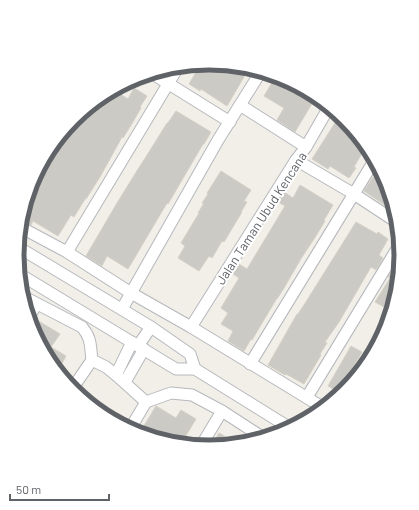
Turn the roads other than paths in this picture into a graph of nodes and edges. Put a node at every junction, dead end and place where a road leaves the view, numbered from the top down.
1 (175, 73) edge
2 (258, 76) edge
3 (158, 77) edge
4 (168, 83) junction
5 (240, 105) junction
6 (326, 111) edge
7 (230, 122) junction
8 (306, 147) junction
9 (296, 160) junction
10 (372, 165) edge
11 (354, 194) junction
12 (391, 217) edge
13 (26, 230) edge
14 (24, 251) edge
15 (67, 252) junction
16 (395, 252) edge
17 (26, 278) edge
18 (131, 293) junction
19 (29, 300) edge
20 (37, 304) junction
21 (122, 309) junction
22 (33, 311) edge
23 (151, 327) junction
24 (191, 327) junction
25 (138, 346) junction
26 (92, 360) junction
27 (250, 364) junction
28 (195, 369) junction
29 (116, 375) junction
30 (125, 382) junction
31 (76, 384) edge
32 (307, 397) junction
33 (146, 402) junction
34 (319, 405) edge
35 (222, 412) junction
36 (133, 424) edge
37 (284, 424) edge
38 (257, 434) edge
39 (205, 440) edge

1 - 4 street
2 - 5 street
3 - 4 street
4 - 7 street
4 - 15 street
5 - 7 street
5 - 8 street
6 - 8 street, Jalan Taman Ubud Kencana
7 - 18 street
8 - 9 street, Jalan Taman Ubud Kencana
9 - 11 street
9 - 24 street, Jalan Taman Ubud Kencana
10 - 11 street
11 - 12 street
11 - 27 street
13 - 15 street
14 - 21 street
15 - 18 street
16 - 32 street
17 - 25 street
18 - 21 street
18 - 24 street
19 - 20 street
20 - 22 street
20 - 26 street
21 - 23 street
23 - 25 street
23 - 28 street
24 - 27 street
25 - 28 street
25 - 29 street
25 - 30 street
26 - 29 street
26 - 31 street
27 - 32 street
28 - 37 street
29 - 30 street
30 - 33 street
32 - 34 street
33 - 35 street
33 - 36 street
35 - 38 street
35 - 39 street

